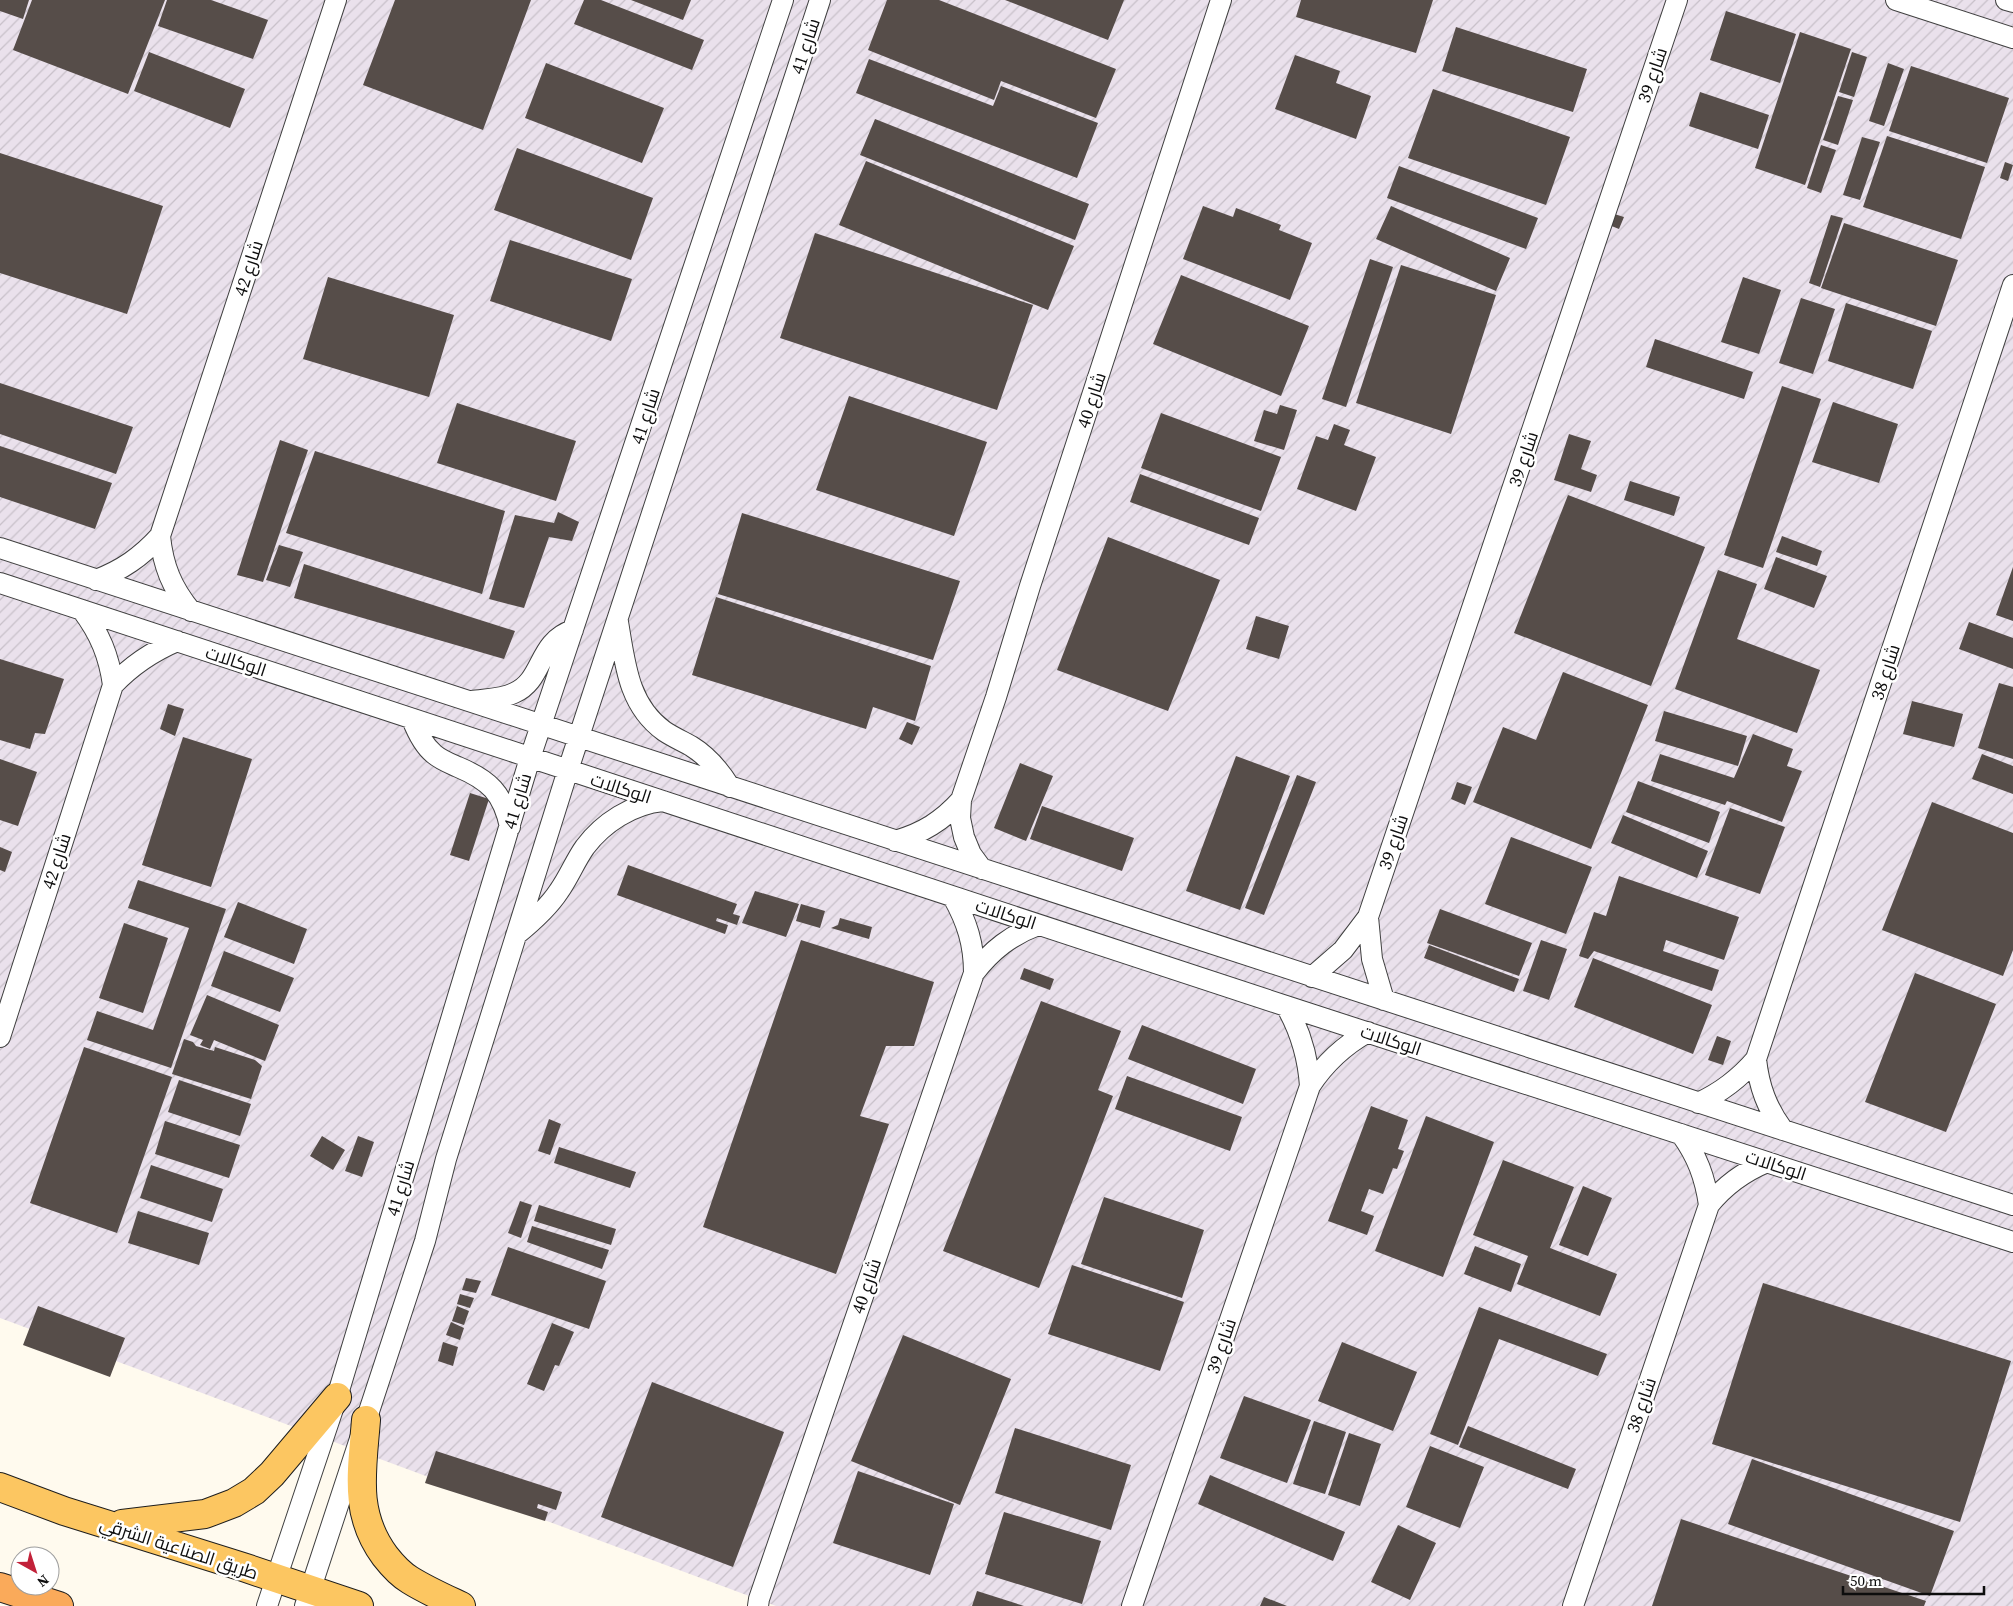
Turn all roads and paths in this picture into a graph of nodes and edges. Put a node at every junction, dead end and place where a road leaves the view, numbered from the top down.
1 (336, 0) edge
2 (783, 0) edge
3 (820, 0) edge
4 (1221, 0) edge
5 (1677, 0) edge
6 (1896, 0) edge
7 (2006, 0) edge
8 (2013, 2) edge
9 (2013, 38) edge
10 (2013, 285) edge
11 (160, 536) junction
12 (0, 548) edge
13 (96, 580) junction
14 (0, 583) edge
15 (82, 610) junction
16 (191, 611) junction
17 (617, 620) junction
18 (573, 630) junction
19 (176, 641) junction
20 (113, 685) junction
21 (467, 702) junction
22 (412, 719) junction
23 (541, 726) junction
24 (579, 738) junction
25 (530, 758) junction
26 (568, 770) junction
27 (730, 787) junction
28 (961, 800) junction
29 (664, 801) junction
30 (510, 827) junction
31 (895, 841) junction
32 (982, 869) junction
33 (953, 897) junction
34 (1368, 917) junction
35 (1038, 925) junction
36 (516, 935) junction
37 (974, 973) junction
38 (1312, 977) junction
39 (1384, 1000) junction
40 (1286, 1006) junction
41 (1368, 1032) junction
42 (0, 1037) edge
43 (1756, 1059) junction
44 (1310, 1086) junction
45 (1698, 1103) junction
46 (1783, 1130) junction
47 (1681, 1134) junction
48 (1767, 1162) junction
49 (1709, 1205) junction
50 (2013, 1205) edge
51 (2013, 1242) edge
52 (337, 1397) junction
53 (366, 1420) junction
54 (0, 1487) edge
55 (110, 1525) junction
56 (276, 1579) junction
57 (0, 1587) edge
58 (308, 1598) edge
59 (759, 1602) edge
60 (59, 1606) edge
61 (267, 1606) edge
62 (359, 1606) edge
63 (461, 1606) edge
64 (1132, 1606) edge
65 (1573, 1606) edge

1 - 11 street, شارع 42
2 - 18 street, شارع 41
3 - 17 street, شارع 41
4 - 28 street, شارع 40
5 - 34 street, شارع 39
6 - 9 street
7 - 8 street
10 - 43 street, شارع 38
11 - 13 street, شارع 42
11 - 16 street, شارع 42
12 - 13 street, الوكالات
13 - 16 street, الوكالات
14 - 15 street, الوكالات
15 - 19 street, الوكالات
15 - 20 street, شارع 42
16 - 21 street, الوكالات
17 - 24 street, شارع 41
17 - 27 street
18 - 21 street
18 - 23 street, شارع 41
19 - 20 street, شارع 42
19 - 22 street, الوكالات
20 - 42 street, شارع 42
21 - 23 street, الوكالات
22 - 25 street, الوكالات
22 - 30 street
23 - 24 street, الوكالات
23 - 25 street, شارع 41
24 - 26 street, شارع 41
24 - 27 street, الوكالات
25 - 26 street, الوكالات
25 - 30 street, شارع 41
26 - 29 street, الوكالات
26 - 36 street, شارع 41
27 - 31 street, الوكالات
28 - 31 street, شارع 40
28 - 32 street, شارع 40
29 - 33 street, الوكالات
29 - 36 street
30 - 52 street, شارع 41
31 - 32 street, الوكالات
32 - 38 street, الوكالات
33 - 35 street, الوكالات
33 - 37 street, شارع 40
34 - 38 street, شارع 39
34 - 39 street, شارع 39
35 - 37 street, شارع 40
35 - 40 street, الوكالات
36 - 53 street, شارع 41
37 - 59 street, شارع 40
38 - 39 street, الوكالات
39 - 45 street, الوكالات
40 - 41 street, الوكالات
40 - 44 street, شارع 39
41 - 44 street, شارع 39
41 - 47 street, الوكالات
43 - 45 street, شارع 38
43 - 46 street, شارع 38
44 - 64 street, شارع 39
45 - 46 street, الوكالات
46 - 50 street, الوكالات
47 - 48 street, الوكالات
47 - 49 street, شارع 38
48 - 49 street, شارع 38
48 - 51 street, الوكالات
49 - 65 street, شارع 38
52 - 55 main road
52 - 56 street, شارع 41
53 - 58 street, شارع 41
53 - 63 main road
54 - 55 main road, طريق الصناعية الشرقي
55 - 56 main road, طريق الصناعية الشرقي
56 - 58 main road, طريق الصناعية الشرقي
56 - 61 street, شارع 41
57 - 60 highway
58 - 62 main road, طريق الصناعية الشرقي

